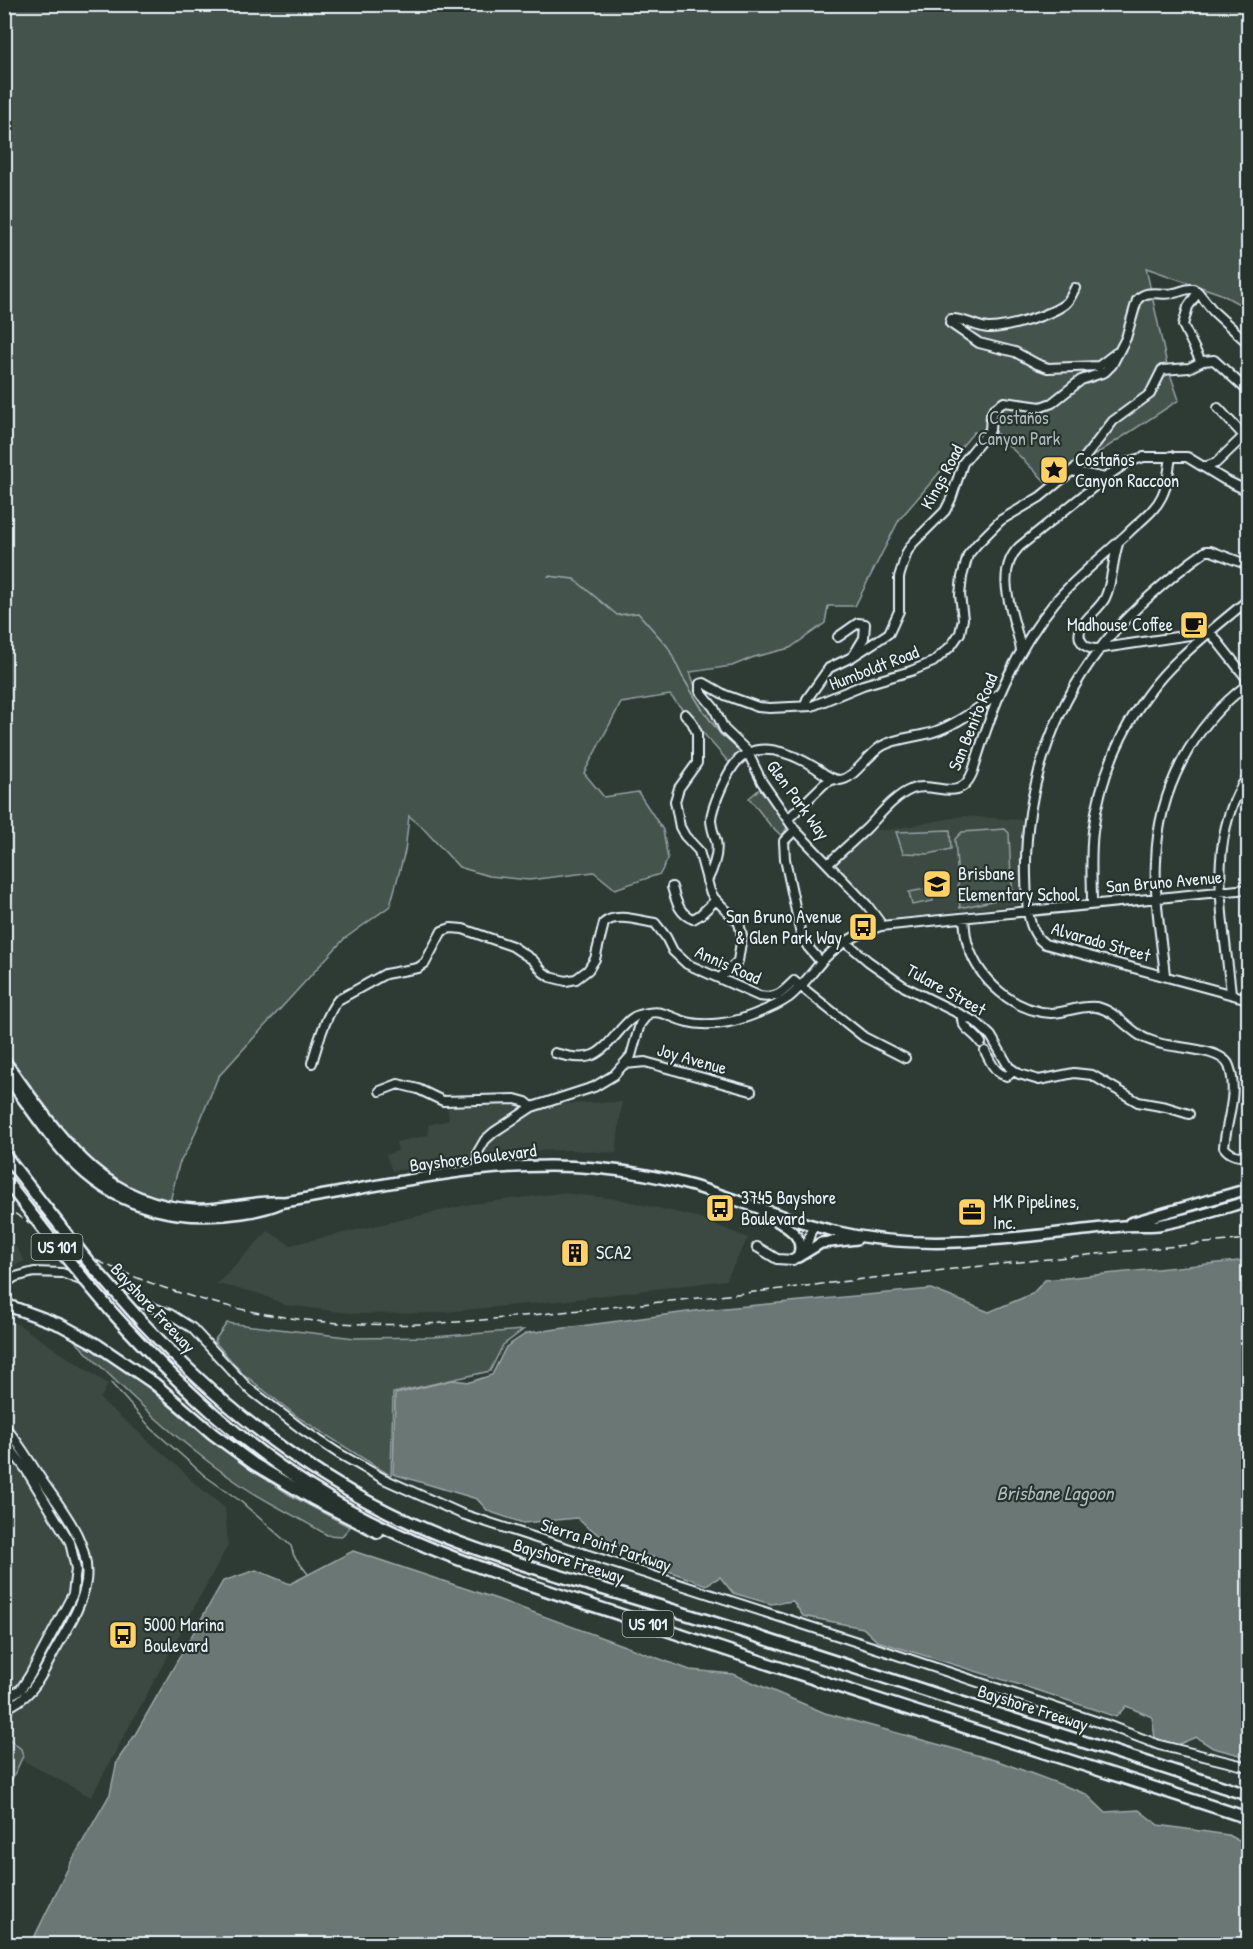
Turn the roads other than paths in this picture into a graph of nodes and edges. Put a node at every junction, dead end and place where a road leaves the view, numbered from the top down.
1 (1075, 288) dead end
2 (1198, 291) junction
3 (1248, 343) edge
4 (1122, 348) junction
5 (1201, 362) junction
6 (1248, 391) edge
7 (1218, 408) dead end
8 (1171, 456) junction
9 (1216, 463) junction
10 (1205, 467) junction
11 (1072, 471) junction
12 (1217, 475) junction
13 (1105, 478) junction
14 (1248, 491) edge
15 (1118, 544) junction
16 (1248, 565) edge
17 (1248, 600) edge
18 (1123, 624) junction
19 (1210, 632) junction
20 (1187, 636) junction
21 (838, 638) dead end
22 (1130, 644) junction
23 (1194, 645) junction
24 (1100, 648) junction
25 (1022, 651) junction
26 (852, 657) junction
27 (1248, 682) edge
28 (699, 686) joint
29 (998, 694) junction
30 (805, 706) junction
31 (685, 714) dead end
32 (748, 753) junction
33 (1248, 776) edge
34 (834, 779) junction
35 (788, 819) junction
36 (795, 830) junction
37 (828, 864) junction
38 (707, 880) junction
39 (672, 887) dead end
40 (1248, 889) edge
41 (1222, 892) junction
42 (1158, 899) junction
43 (716, 900) junction
44 (1092, 904) junction
45 (1029, 911) junction
46 (964, 918) junction
47 (881, 926) junction
48 (846, 942) junction
49 (821, 962) junction
50 (1165, 975) junction
51 (720, 978) junction
52 (801, 986) junction
53 (1231, 993) junction
54 (1248, 999) edge
55 (649, 1013) junction
56 (962, 1015) junction
57 (555, 1053) dead end
58 (905, 1058) dead end
59 (4, 1060) edge
60 (312, 1063) dead end
61 (625, 1064) junction
62 (1014, 1071) junction
63 (4, 1073) edge
64 (380, 1091) dead end
65 (751, 1091) dead end
66 (531, 1107) junction
67 (1189, 1114) dead end
68 (1248, 1152) edge
69 (4, 1154) edge
70 (478, 1170) junction
71 (5, 1181) edge
72 (1248, 1189) edge
73 (284, 1202) junction
74 (1248, 1202) edge
75 (747, 1204) junction
76 (813, 1225) junction
77 (1124, 1226) junction
78 (873, 1239) junction
79 (757, 1247) dead end
80 (798, 1257) junction
81 (4, 1284) edge
82 (4, 1304) edge
83 (4, 1426) edge
84 (4, 1440) edge
85 (443, 1553) junction
86 (4, 1699) edge
87 (4, 1709) edge
88 (1248, 1767) edge
89 (1248, 1795) edge
90 (1248, 1818) edge

1 - 4 street
2 - 3 street
2 - 4 street, Kings Road
2 - 5 street
4 - 26 street, Kings Road
5 - 6 street
5 - 11 street, Humboldt Road
7 - 9 street
8 - 10 street
8 - 13 street
8 - 15 street, San Benito Road
9 - 10 street
9 - 12 street
10 - 12 street
11 - 13 street
11 - 30 street, Humboldt Road
12 - 14 street
13 - 25 street
15 - 24 street
15 - 25 street, San Benito Road
16 - 18 street, Alvarado Street
17 - 19 street
18 - 22 street
18 - 24 street, Alvarado Street
19 - 20 street
19 - 23 street
19 - 27 street
20 - 22 street
20 - 23 street
21 - 26 street
22 - 24 street
23 - 44 street
24 - 45 street, Alvarado Street
25 - 29 street, San Benito Road
26 - 30 street, Kings Road
27 - 42 street
28 - 30 street, Humboldt Road
28 - 32 street, Glen Park Way
29 - 34 street
29 - 37 street, San Benito Road
31 - 38 street
32 - 34 street
32 - 35 street, Glen Park Way
32 - 38 street
33 - 41 street
34 - 35 street
35 - 36 street, Glen Park Way
36 - 37 street, Glen Park Way
36 - 49 street
37 - 47 street, Glen Park Way
38 - 43 street
39 - 43 street
40 - 41 street, San Bruno Avenue
41 - 42 street, San Bruno Avenue
41 - 53 street
42 - 44 street, San Bruno Avenue
42 - 50 street
43 - 51 street
44 - 45 street, San Bruno Avenue
45 - 46 street, San Bruno Avenue
45 - 50 street, Alvarado Street
46 - 47 street, San Bruno Avenue
46 - 68 street
47 - 48 street, San Bruno Avenue
48 - 49 street, San Bruno Avenue
48 - 56 street, Tulare Street
49 - 52 street, San Bruno Avenue
50 - 53 street, Alvarado Street
51 - 52 street, Annis Road
51 - 60 street, Annis Road
52 - 55 street, San Bruno Avenue
52 - 58 street
53 - 54 street, Alvarado Street
55 - 57 street
55 - 61 street
56 - 62 street, Tulare Street
56 - 62 street
59 - 73 main road, Bayshore Boulevard
61 - 65 street, Joy Avenue
61 - 66 street
62 - 67 street
63 - 73 main road, Bayshore Boulevard
64 - 66 street
66 - 70 street
69 - 89 highway, Bayshore Freeway / US 101, bridge
70 - 73 main road, Bayshore Boulevard
70 - 75 main road, Bayshore Boulevard
71 - 85 highway, Bayshore Freeway / US 101, bridge
72 - 77 main road, Bayshore Boulevard
74 - 77 main road, Bayshore Boulevard
75 - 76 main road, Bayshore Boulevard
75 - 80 main road
76 - 78 main road, Bayshore Boulevard
76 - 80 street
77 - 78 main road, Bayshore Boulevard
78 - 80 main road
79 - 80 street
81 - 88 street, Sierra Point Parkway
82 - 85 highway
83 - 87 street
84 - 86 street
85 - 90 highway, Bayshore Freeway / US 101

